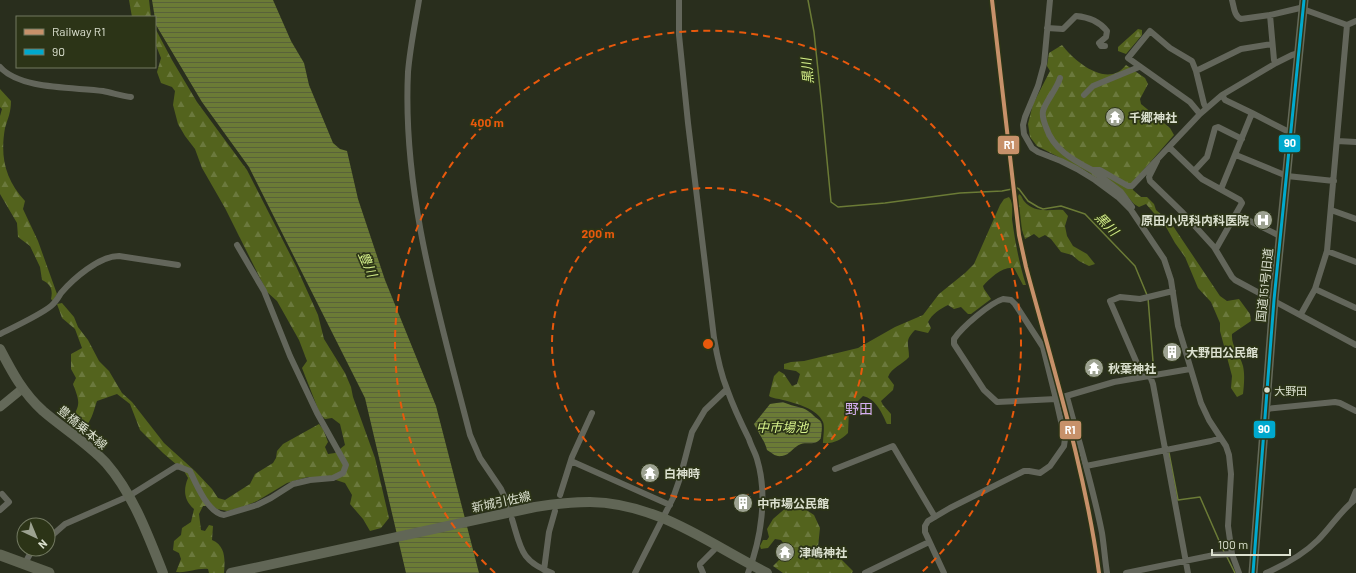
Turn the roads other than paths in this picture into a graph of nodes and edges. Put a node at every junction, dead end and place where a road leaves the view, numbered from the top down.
1 (419, 0) edge
2 (679, 0) edge
3 (1050, 0) edge
4 (1232, 0) edge
5 (1304, 5) edge
6 (1270, 15) junction
7 (1356, 21) edge
8 (1347, 25) junction
9 (1047, 28) junction
10 (1272, 44) junction
11 (1105, 46) dead end
12 (1299, 54) junction
13 (1276, 63) junction
14 (0, 67) edge
15 (1139, 67) junction
16 (1196, 71) junction
17 (1060, 78) dead end
18 (1084, 95) dead end
19 (1222, 95) junction
20 (131, 97) dead end
21 (1206, 108) junction
22 (1252, 113) junction
23 (1200, 114) junction
24 (1291, 131) junction
25 (1242, 139) junction
26 (1337, 141) junction
27 (1356, 142) edge
28 (1169, 147) junction
29 (1236, 155) junction
30 (1157, 161) junction
31 (1092, 170) junction
32 (1194, 171) junction
33 (1287, 176) junction
34 (1334, 181) junction
35 (1221, 189) junction
36 (1131, 210) junction
37 (1331, 210) junction
38 (1236, 214) junction
39 (1356, 219) edge
40 (1281, 235) junction
41 (237, 245) dead end
42 (1216, 249) junction
43 (1327, 251) junction
44 (1356, 262) edge
45 (178, 265) dead end
46 (1315, 289) junction
47 (1173, 291) junction
48 (1274, 300) junction
49 (1356, 308) edge
50 (1301, 314) junction
51 (0, 334) edge
52 (1356, 344) edge
53 (0, 349) edge
54 (1190, 369) junction
55 (1150, 376) junction
56 (1141, 377) junction
57 (22, 389) junction
58 (727, 389) junction
59 (1067, 396) junction
60 (1056, 399) junction
61 (0, 407) edge
62 (1266, 409) junction
63 (1356, 411) edge
64 (592, 413) dead end
65 (1221, 438) junction
66 (1167, 450) junction
67 (571, 461) junction
68 (1086, 466) junction
69 (835, 469) dead end
70 (1356, 491) edge
71 (2, 494) dead end
72 (560, 495) dead end
73 (129, 496) junction
74 (1353, 501) edge
75 (508, 505) dead end
76 (670, 505) junction
77 (0, 510) edge
78 (555, 511) dead end
79 (935, 517) junction
80 (664, 518) junction
81 (512, 519) dead end
82 (56, 532) edge
83 (929, 542) junction
84 (717, 546) junction
85 (1230, 554) junction
86 (0, 555) edge
87 (28, 557) edge
88 (1186, 562) junction
89 (24, 565) junction
90 (749, 569) edge
91 (546, 572) edge
92 (49, 573) edge
93 (163, 573) edge
94 (231, 573) edge
95 (634, 573) edge
96 (703, 573) edge
97 (767, 573) edge
98 (865, 573) edge
99 (944, 573) edge
100 (1107, 573) edge
101 (1126, 573) edge
102 (1188, 573) edge
103 (1239, 573) edge
104 (1253, 573) edge
105 (1266, 573) edge

1 - 75 street
2 - 58 street
3 - 9 street
4 - 6 street
5 - 6 street
5 - 8 street
5 - 12 street, 国道151号旧道
6 - 10 street
7 - 8 street
8 - 26 street
9 - 11 street
9 - 36 street
10 - 13 street
10 - 16 street
12 - 13 street
12 - 24 street, 国道151号旧道
13 - 19 street
14 - 20 street
15 - 16 street
15 - 18 street
15 - 23 street
16 - 21 street
17 - 31 street
19 - 21 street
19 - 22 street
21 - 23 street
22 - 24 street
22 - 25 street
23 - 28 street
24 - 33 street, 国道151号旧道
25 - 29 street
25 - 32 street
26 - 27 street
26 - 34 street
28 - 30 street
28 - 32 street
29 - 33 street
29 - 35 street
30 - 31 street
30 - 42 street
31 - 36 street
32 - 35 street
33 - 34 street
33 - 40 street, 国道151号旧道
34 - 37 street
35 - 38 street
36 - 47 street
37 - 39 street
37 - 43 street
38 - 40 street
38 - 42 street
40 - 48 street, 国道151号旧道
41 - 73 street
42 - 48 street
43 - 44 street
43 - 46 street
45 - 51 street
46 - 49 street
46 - 50 street
47 - 54 street
47 - 56 street
48 - 50 street
48 - 62 street, 国道151号旧道
50 - 52 street
53 - 57 main road, 豊橋乗本線
54 - 55 street
54 - 65 street
55 - 56 street
55 - 66 street
56 - 59 street
57 - 61 street
57 - 73 main road, 豊橋乗本線
58 - 76 street
58 - 90 street
59 - 60 street
59 - 68 street
60 - 60 street
60 - 79 street
62 - 63 street
62 - 104 street, 国道151号旧道
64 - 67 street
65 - 66 street
65 - 85 street
66 - 68 street
66 - 88 street
67 - 72 street
67 - 76 street
68 - 100 street
69 - 79 street
70 - 74 street
71 - 77 street
73 - 82 street
73 - 93 main road, 豊橋乗本線
74 - 105 street
76 - 80 street
78 - 91 street
79 - 83 street
80 - 84 main road, 新城引佐線
80 - 94 main road, 新城引佐線
80 - 95 street
81 - 91 street
83 - 98 street
83 - 99 street
84 - 90 main road, 新城引佐線
84 - 96 street
85 - 88 street
85 - 103 street
86 - 89 highway
87 - 89 street
88 - 101 street
88 - 102 street
89 - 92 highway
90 - 97 main road, 新城引佐線

